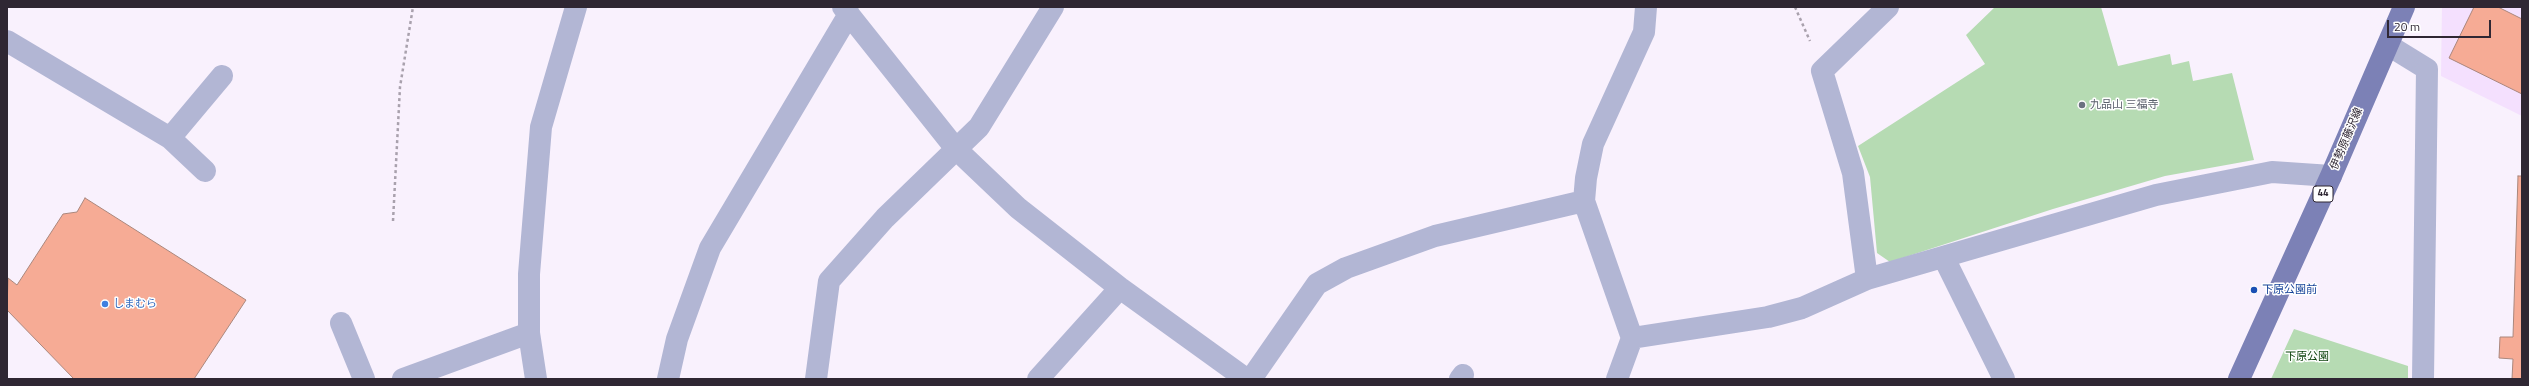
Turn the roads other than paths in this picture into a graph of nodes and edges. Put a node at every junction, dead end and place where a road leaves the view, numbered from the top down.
1 (576, 7) edge
2 (1053, 7) edge
3 (1646, 7) edge
4 (1888, 7) edge
5 (2404, 7) edge
6 (846, 11) edge
7 (7, 41) edge
8 (2388, 45) junction
9 (222, 76) dead end
10 (170, 138) junction
11 (956, 149) junction
12 (205, 172) dead end
13 (2331, 176) junction
14 (1584, 201) junction
15 (1944, 258) junction
16 (1867, 279) junction
17 (1120, 288) junction
18 (341, 323) dead end
19 (529, 333) junction
20 (1632, 338) junction
21 (364, 379) edge
22 (403, 379) edge
23 (536, 379) edge
24 (668, 379) edge
25 (816, 379) edge
26 (1038, 379) edge
27 (1246, 379) edge
28 (1251, 379) edge
29 (1616, 379) edge
30 (2004, 379) edge
31 (2240, 379) edge
32 (2423, 379) edge

1 - 19 street
2 - 11 street
3 - 14 street
4 - 16 street
5 - 8 main road, 伊勢原藤沢線 / 44
6 - 11 street
6 - 24 street
7 - 10 street
8 - 13 main road, 伊勢原藤沢線 / 44
8 - 32 street
9 - 10 street
10 - 12 street
11 - 17 street
11 - 25 street
13 - 15 street
13 - 31 main road, 伊勢原藤沢線 / 44
14 - 20 street
14 - 28 street
15 - 16 street
15 - 30 street
16 - 20 street
17 - 26 street
17 - 27 street
18 - 21 street
19 - 22 street
19 - 23 street
20 - 29 street

